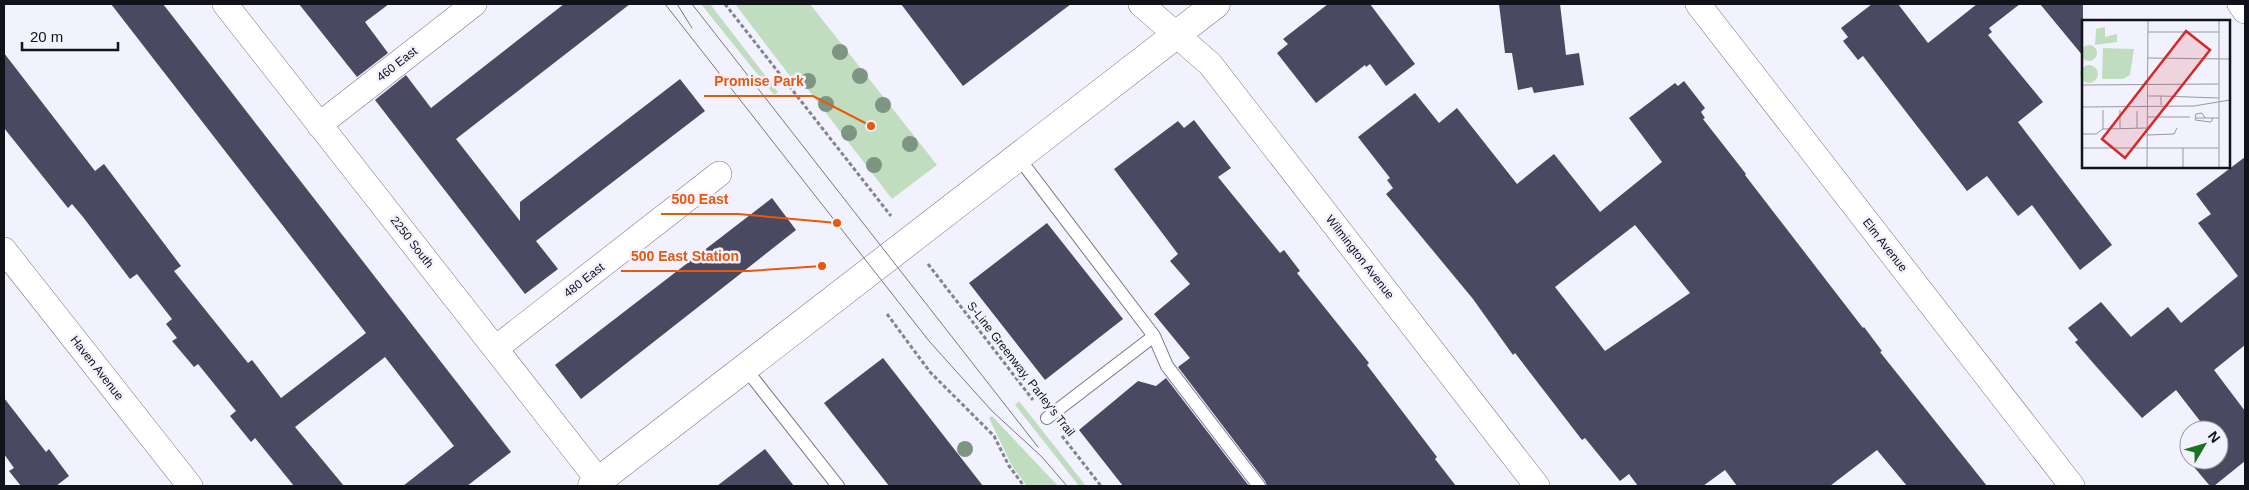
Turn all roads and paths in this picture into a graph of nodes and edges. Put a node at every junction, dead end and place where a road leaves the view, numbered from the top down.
1 (225, 4) edge
2 (474, 4) edge
3 (725, 4) edge
4 (1141, 4) edge
5 (1216, 4) edge
6 (1698, 4) edge
7 (2240, 4) edge
8 (2245, 11) edge
9 (1176, 35) junction
10 (320, 125) junction
11 (1018, 157) junction
12 (719, 174) dead end
13 (893, 219) dead end
14 (4, 250) edge
15 (927, 263) dead end
16 (887, 314) dead end
17 (1154, 336) junction
18 (496, 348) junction
19 (744, 368) junction
20 (1047, 418) junction
21 (596, 483) edge
22 (190, 486) edge
23 (838, 486) edge
24 (1024, 486) edge
25 (1101, 486) edge
26 (1259, 486) edge
27 (1537, 486) edge
28 (2072, 486) edge

1 - 10 street, 2250 South
2 - 10 street, 460 East
3 - 13 path
4 - 9 street, Wilmington Avenue
5 - 9 street
6 - 28 street, Elm Avenue
7 - 8 street
9 - 11 street
9 - 27 street, Wilmington Avenue
10 - 18 street, 2250 South
11 - 17 lane
11 - 19 street
12 - 18 street, 480 East
14 - 22 street, Haven Avenue
15 - 20 path, S-Line Greenway, Parley's Trail
16 - 24 path
17 - 20 lane
17 - 26 lane
18 - 21 street, 2250 South
19 - 21 street
19 - 23 lane
20 - 25 path, S-Line Greenway, Parley's Trail

